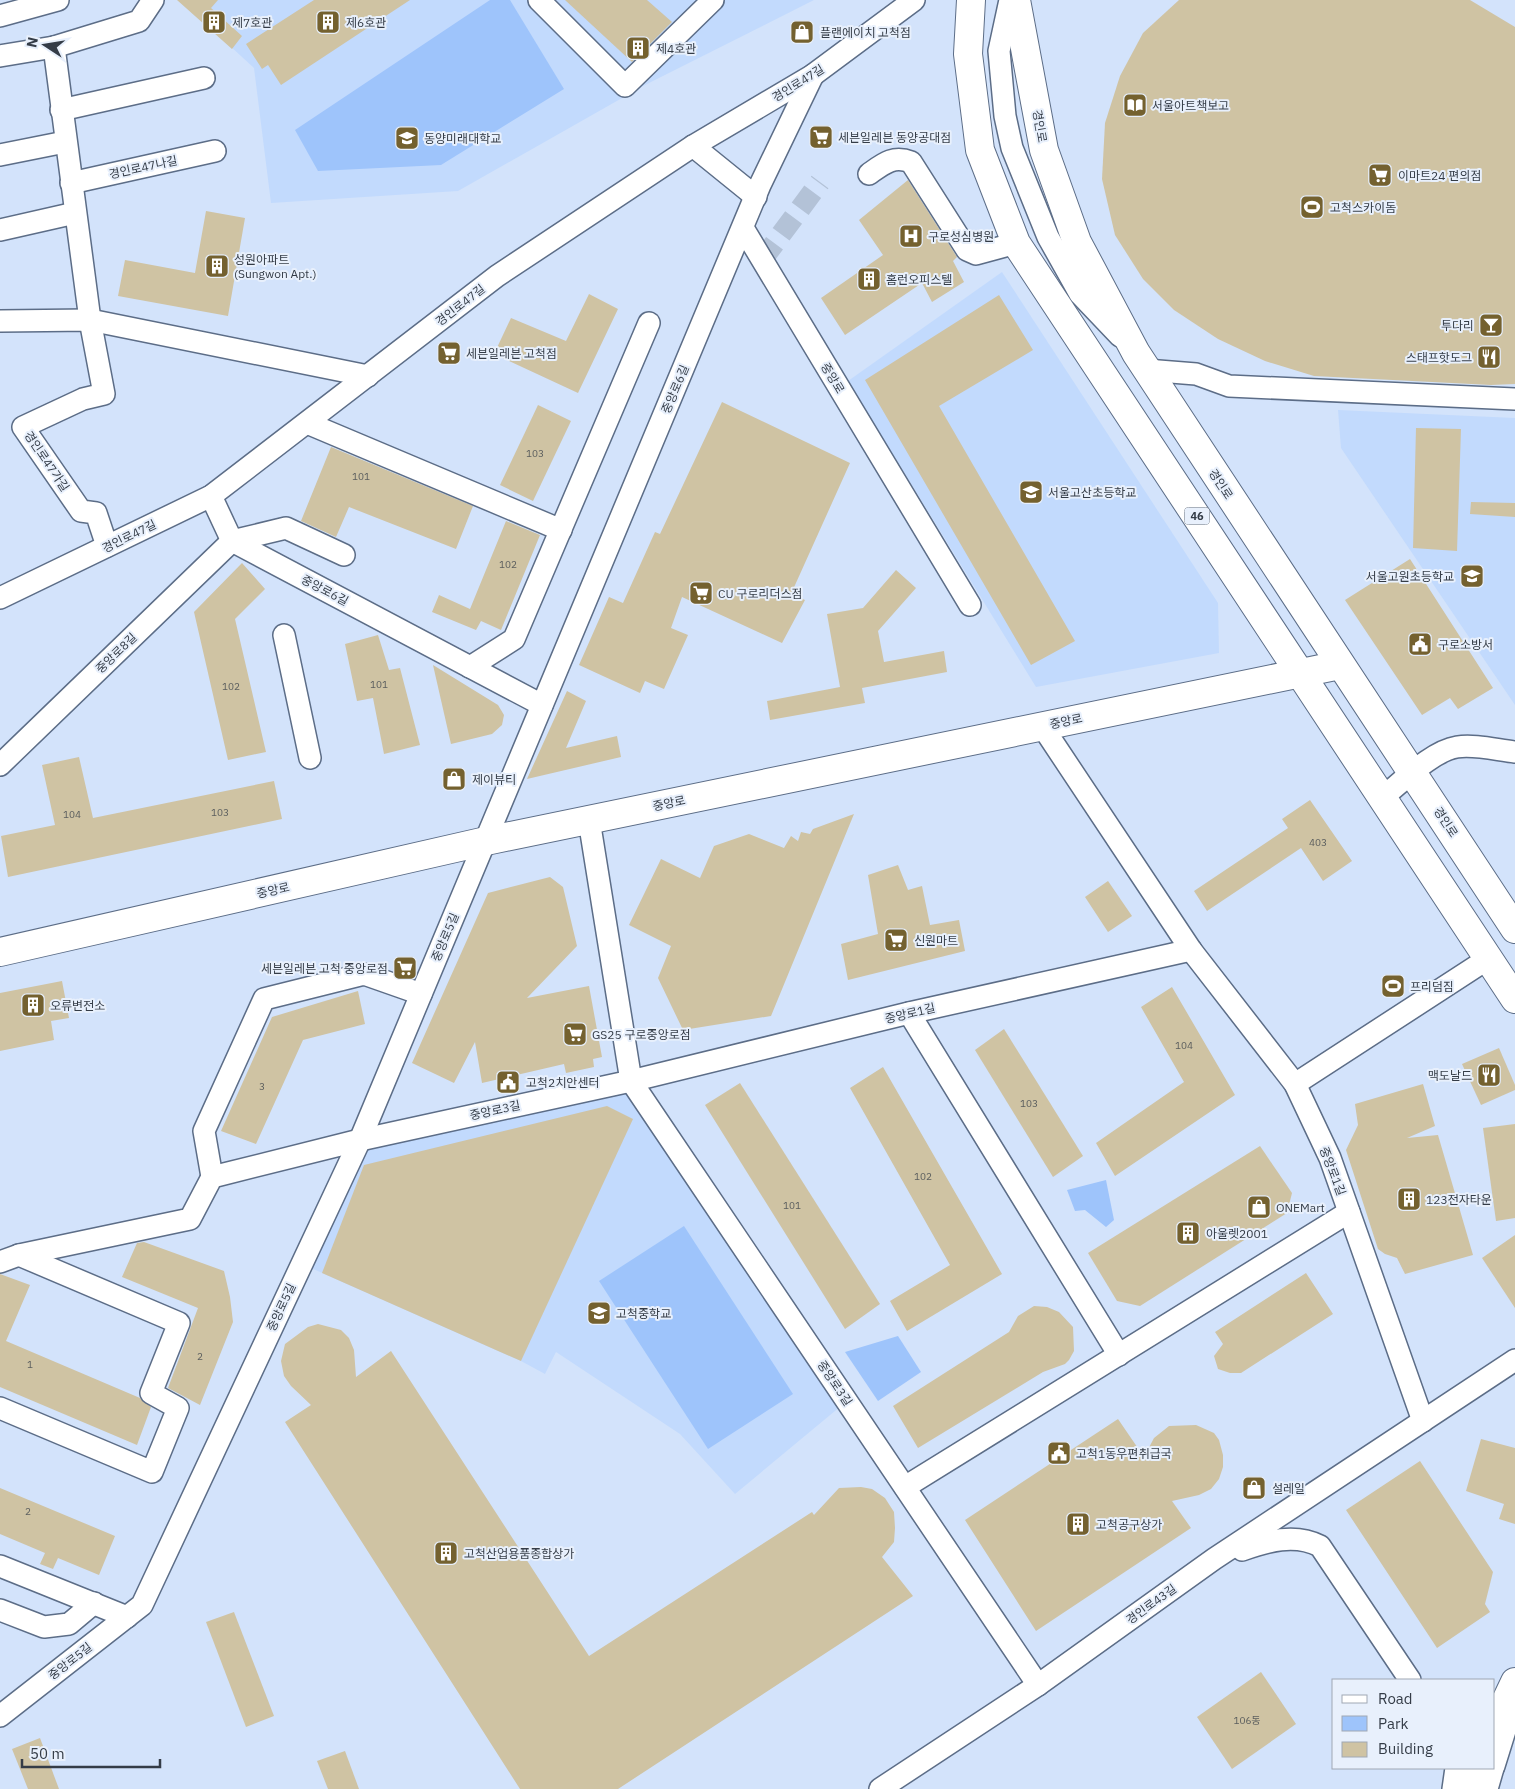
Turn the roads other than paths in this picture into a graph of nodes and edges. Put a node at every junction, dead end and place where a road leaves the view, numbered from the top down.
1 (58, 0) edge
2 (539, 0) edge
3 (713, 0) edge
4 (914, 0) edge
5 (970, 0) edge
6 (1010, 0) edge
7 (1016, 0) edge
8 (152, 4) edge
9 (0, 16) edge
10 (54, 47) junction
11 (0, 56) edge
12 (813, 75) junction
13 (204, 78) dead end
14 (62, 110) junction
15 (65, 142) junction
16 (693, 146) junction
17 (215, 151) dead end
18 (0, 155) edge
19 (869, 174) dead end
20 (71, 183) junction
21 (756, 197) junction
22 (75, 213) junction
23 (743, 228) junction
24 (0, 230) edge
25 (1016, 243) junction
26 (90, 320) junction
27 (0, 321) edge
28 (649, 323) dead end
29 (1141, 361) junction
30 (368, 376) junction
31 (1515, 399) edge
32 (307, 423) junction
33 (211, 496) junction
34 (560, 530) junction
35 (232, 541) junction
36 (107, 546) junction
37 (344, 554) dead end
38 (0, 598) edge
39 (970, 605) dead end
40 (284, 634) dead end
41 (1340, 665) junction
42 (470, 667) junction
43 (1300, 673) junction
44 (542, 705) junction
45 (1042, 726) junction
46 (1515, 752) edge
47 (310, 758) dead end
48 (0, 765) edge
49 (1414, 772) junction
50 (1383, 797) junction
51 (589, 820) junction
52 (486, 841) junction
53 (1515, 929) edge
54 (1191, 950) junction
55 (0, 952) edge
56 (1489, 958) junction
57 (421, 994) junction
58 (1515, 999) edge
59 (909, 1013) junction
60 (631, 1081) junction
61 (1295, 1084) junction
62 (360, 1140) junction
63 (212, 1177) junction
64 (1349, 1212) junction
65 (10, 1259) edge
66 (1119, 1355) junction
67 (1515, 1360) edge
68 (0, 1408) edge
69 (1423, 1421) junction
70 (905, 1487) junction
71 (1214, 1559) junction
72 (0, 1566) edge
73 (94, 1603) junction
74 (0, 1610) edge
75 (127, 1617) junction
76 (1409, 1679) edge
77 (1515, 1682) edge
78 (1038, 1685) junction
79 (1515, 1698) edge
80 (0, 1716) edge
81 (1495, 1724) edge
82 (1495, 1764) edge
83 (1456, 1769) edge
84 (1474, 1769) edge
85 (1493, 1769) edge
86 (880, 1789) edge
87 (1453, 1789) edge
88 (1464, 1789) edge
89 (1487, 1789) edge

1 - 9 street
2 - 3 street
4 - 12 street, 경인로47길
5 - 25 main road, 46
6 - 29 street
7 - 29 main road, 경인로
8 - 10 street
10 - 11 street
10 - 14 street
12 - 16 street, 경인로47길
12 - 21 street, 중앙로6길
13 - 14 street
14 - 15 street
15 - 18 street
15 - 20 street
16 - 21 street
16 - 30 street, 경인로47길
17 - 20 street, 경인로47나길
19 - 25 street
20 - 22 street
21 - 23 street, 중앙로6길
22 - 24 street
22 - 26 street
23 - 39 street, 중앙로
23 - 44 street, 중앙로6길
25 - 43 main road, 46
26 - 27 street
26 - 30 street
26 - 36 street, 경인로47가길
28 - 34 street
29 - 31 street
29 - 41 main road, 경인로
30 - 32 street, 경인로47길
32 - 33 street, 경인로47길
32 - 34 street
33 - 35 street
33 - 36 street, 경인로47길
34 - 42 street
35 - 37 street
35 - 42 street, 중앙로6길
35 - 48 street, 중앙로8길
36 - 38 street, 경인로47길
40 - 47 street
41 - 43 main road, 중앙로
41 - 49 main road, 경인로
42 - 44 street, 중앙로6길
43 - 45 main road, 중앙로
43 - 50 main road, 46
44 - 52 street, 중앙로6길
45 - 51 main road, 중앙로
45 - 54 street, 중앙로1길
46 - 49 street
49 - 50 street
49 - 53 main road, 경인로
50 - 56 main road, 46
51 - 52 main road, 중앙로
51 - 60 street, 중앙로3길
52 - 55 main road, 중앙로
52 - 57 street, 중앙로5길
54 - 59 street, 중앙로1길
54 - 61 street, 중앙로1길
56 - 58 main road, 46
56 - 61 street
57 - 62 street, 중앙로5길
57 - 63 street
59 - 60 street, 중앙로1길
59 - 66 street
60 - 62 street, 중앙로3길
60 - 70 street, 중앙로3길
61 - 64 street, 중앙로1길
62 - 63 street, 중앙로3길
62 - 75 street, 중앙로5길
63 - 65 street
64 - 66 street
64 - 69 street, 중앙로1길
65 - 68 street
66 - 70 street
67 - 69 street, 경인로43길
69 - 71 street, 경인로43길
70 - 78 street, 중앙로3길
71 - 76 street
71 - 78 street, 경인로43길
72 - 73 street
73 - 74 street
73 - 75 street
75 - 80 street, 중앙로5길
77 - 81 main road
78 - 86 street, 경인로43길
79 - 82 street
83 - 87 street
84 - 88 main road
85 - 89 street

